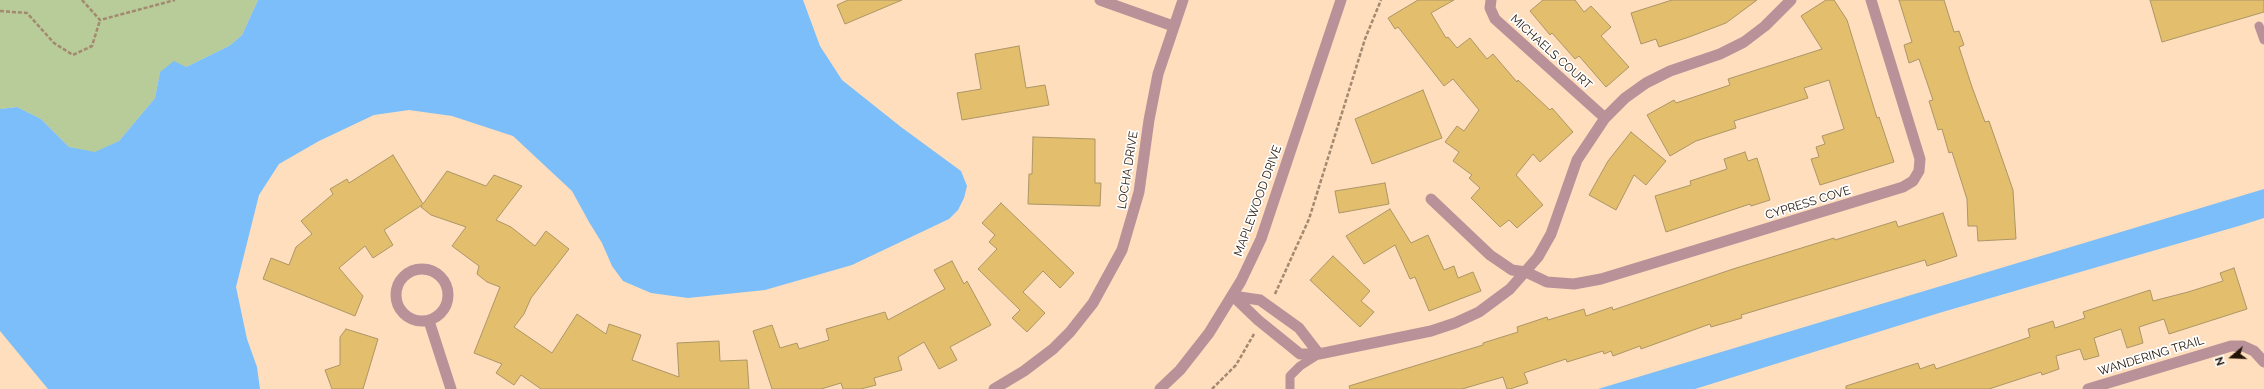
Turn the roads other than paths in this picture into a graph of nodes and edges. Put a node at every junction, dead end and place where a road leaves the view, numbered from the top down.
1 (1100, 0) edge
2 (1183, 0) edge
3 (1341, 0) edge
4 (1491, 0) edge
5 (1791, 0) edge
6 (1871, 0) edge
7 (1173, 26) junction
8 (2259, 26) dead end
9 (2264, 40) edge
10 (1605, 118) junction
11 (1431, 199) dead end
12 (1526, 272) junction
13 (1233, 296) junction
14 (429, 321) junction
15 (1319, 354) junction
16 (2264, 362) edge
17 (451, 389) edge
18 (994, 389) edge
19 (1160, 389) edge
20 (1290, 389) edge
21 (2088, 389) edge

1 - 7 street
2 - 7 street, LOCHA DRIVE
3 - 13 street, MAPLEWOOD DRIVE
4 - 10 street, MICHAELS COURT
5 - 10 street
6 - 12 street, CYPRESS COVE
7 - 18 street, LOCHA DRIVE
8 - 9 lane
10 - 12 street
11 - 12 street
12 - 15 street
13 - 15 street
13 - 15 street
13 - 19 street, MAPLEWOOD DRIVE
14 - 14 street
14 - 17 street
15 - 20 lane
16 - 21 street, WANDERING TRAIL

